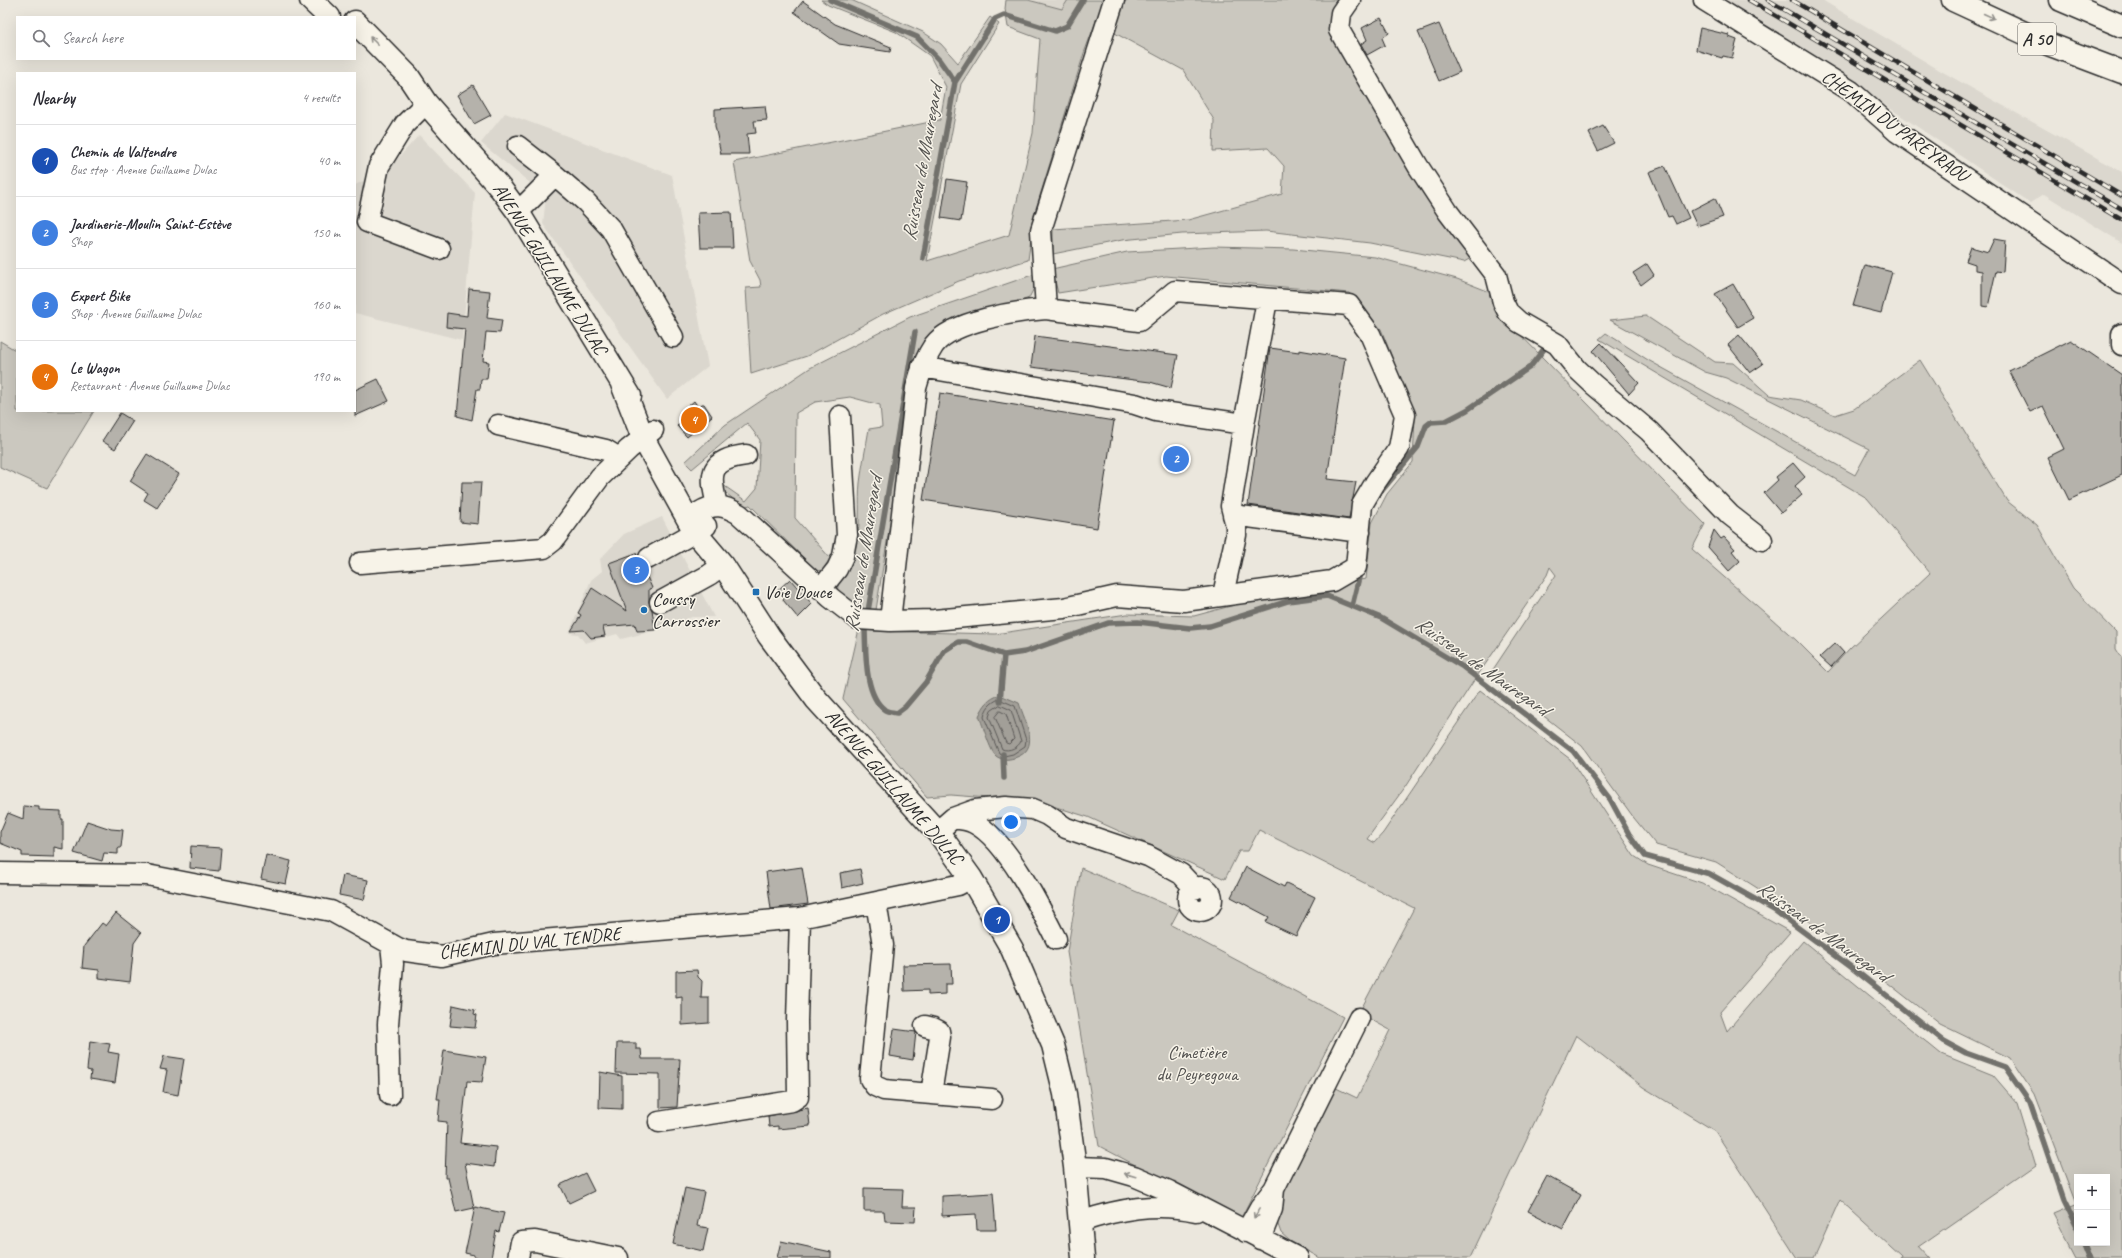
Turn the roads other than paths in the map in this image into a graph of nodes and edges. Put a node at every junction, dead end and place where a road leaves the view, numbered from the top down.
1 (311, 0) edge
2 (333, 0) edge
3 (1114, 0) edge
4 (1350, 0) edge
5 (1704, 0) edge
6 (1953, 0) edge
7 (2061, 0) edge
8 (328, 16) edge
9 (349, 16) edge
10 (356, 23) edge
11 (2122, 26) edge
12 (356, 43) edge
13 (2122, 72) edge
14 (426, 103) junction
15 (518, 146) dead end
16 (555, 175) junction
17 (518, 212) junction
18 (439, 250) dead end
19 (2122, 284) edge
20 (1267, 300) junction
21 (1046, 309) junction
22 (2122, 334) edge
23 (673, 337) dead end
24 (2122, 345) edge
25 (922, 367) junction
26 (840, 416) dead end
27 (1244, 424) junction
28 (498, 425) dead end
29 (648, 434) junction
30 (746, 455) dead end
31 (619, 458) junction
32 (1233, 515) junction
33 (704, 519) junction
34 (1360, 532) junction
35 (1762, 540) dead end
36 (649, 558) dead end
37 (360, 564) dead end
38 (723, 565) junction
39 (821, 589) junction
40 (1223, 595) junction
41 (660, 602) dead end
42 (874, 620) junction
43 (953, 818) junction
44 (937, 832) junction
45 (0, 873) edge
46 (971, 878) junction
47 (1195, 889) dead end
48 (876, 902) junction
49 (800, 918) junction
50 (1056, 939) dead end
51 (398, 948) junction
52 (1359, 1018) dead end
53 (925, 1026) dead end
54 (931, 1094) junction
55 (390, 1095) dead end
56 (992, 1100) dead end
57 (659, 1122) dead end
58 (1075, 1167) junction
59 (1151, 1183) junction
60 (1144, 1207) junction
61 (1215, 1216) junction
62 (1080, 1222) junction
63 (1253, 1235) junction
64 (518, 1258) edge
65 (618, 1258) edge
66 (1083, 1258) edge
67 (1298, 1258) edge

1 - 8 main road
2 - 9 main road
3 - 21 street
4 - 35 street
5 - 19 street, CHEMIN DU PAREYRAOU
6 -> 13 main road, A 50
7 - 11 main road, A 50
14 -> 10 main road, AVENUE GUILLAUME DULAC
12 - 14 main road, AVENUE GUILLAUME DULAC
14 - 17 main road, AVENUE GUILLAUME DULAC
14 - 18 street
15 - 16 street
16 - 17 street
16 - 23 street
17 - 29 main road, AVENUE GUILLAUME DULAC
20 - 21 street
20 - 27 street
20 - 34 street
21 - 25 street
22 - 24 street
25 - 27 street
25 - 42 street
26 - 39 street
27 - 32 street
28 - 31 street
29 - 31 street
29 - 33 main road, AVENUE GUILLAUME DULAC
30 - 33 street
31 - 37 street
32 - 34 street
32 - 40 street
33 - 36 street
33 - 38 main road, AVENUE GUILLAUME DULAC
33 - 39 street
34 - 40 street
38 - 41 street
38 - 44 main road, AVENUE GUILLAUME DULAC
39 - 42 street
40 - 42 street
43 - 44 street
43 - 47 street
43 - 50 street
44 - 46 main road, AVENUE GUILLAUME DULAC
45 - 51 street, CHEMIN DU VAL TENDRE
46 - 48 street, CHEMIN DU VAL TENDRE
46 - 58 main road, AVENUE GUILLAUME DULAC
48 - 49 street, CHEMIN DU VAL TENDRE
48 - 54 street
49 - 51 street, CHEMIN DU VAL TENDRE
49 - 57 street
51 - 55 street
52 - 63 street
53 - 54 street
54 - 56 street
59 -> 58 street
58 - 62 main road, AVENUE GUILLAUME DULAC
59 - 60 street
59 - 61 street
60 - 61 street
60 - 62 street
61 - 63 street
62 - 66 main road, AVENUE GUILLAUME DULAC
63 - 67 street
64 - 65 street

